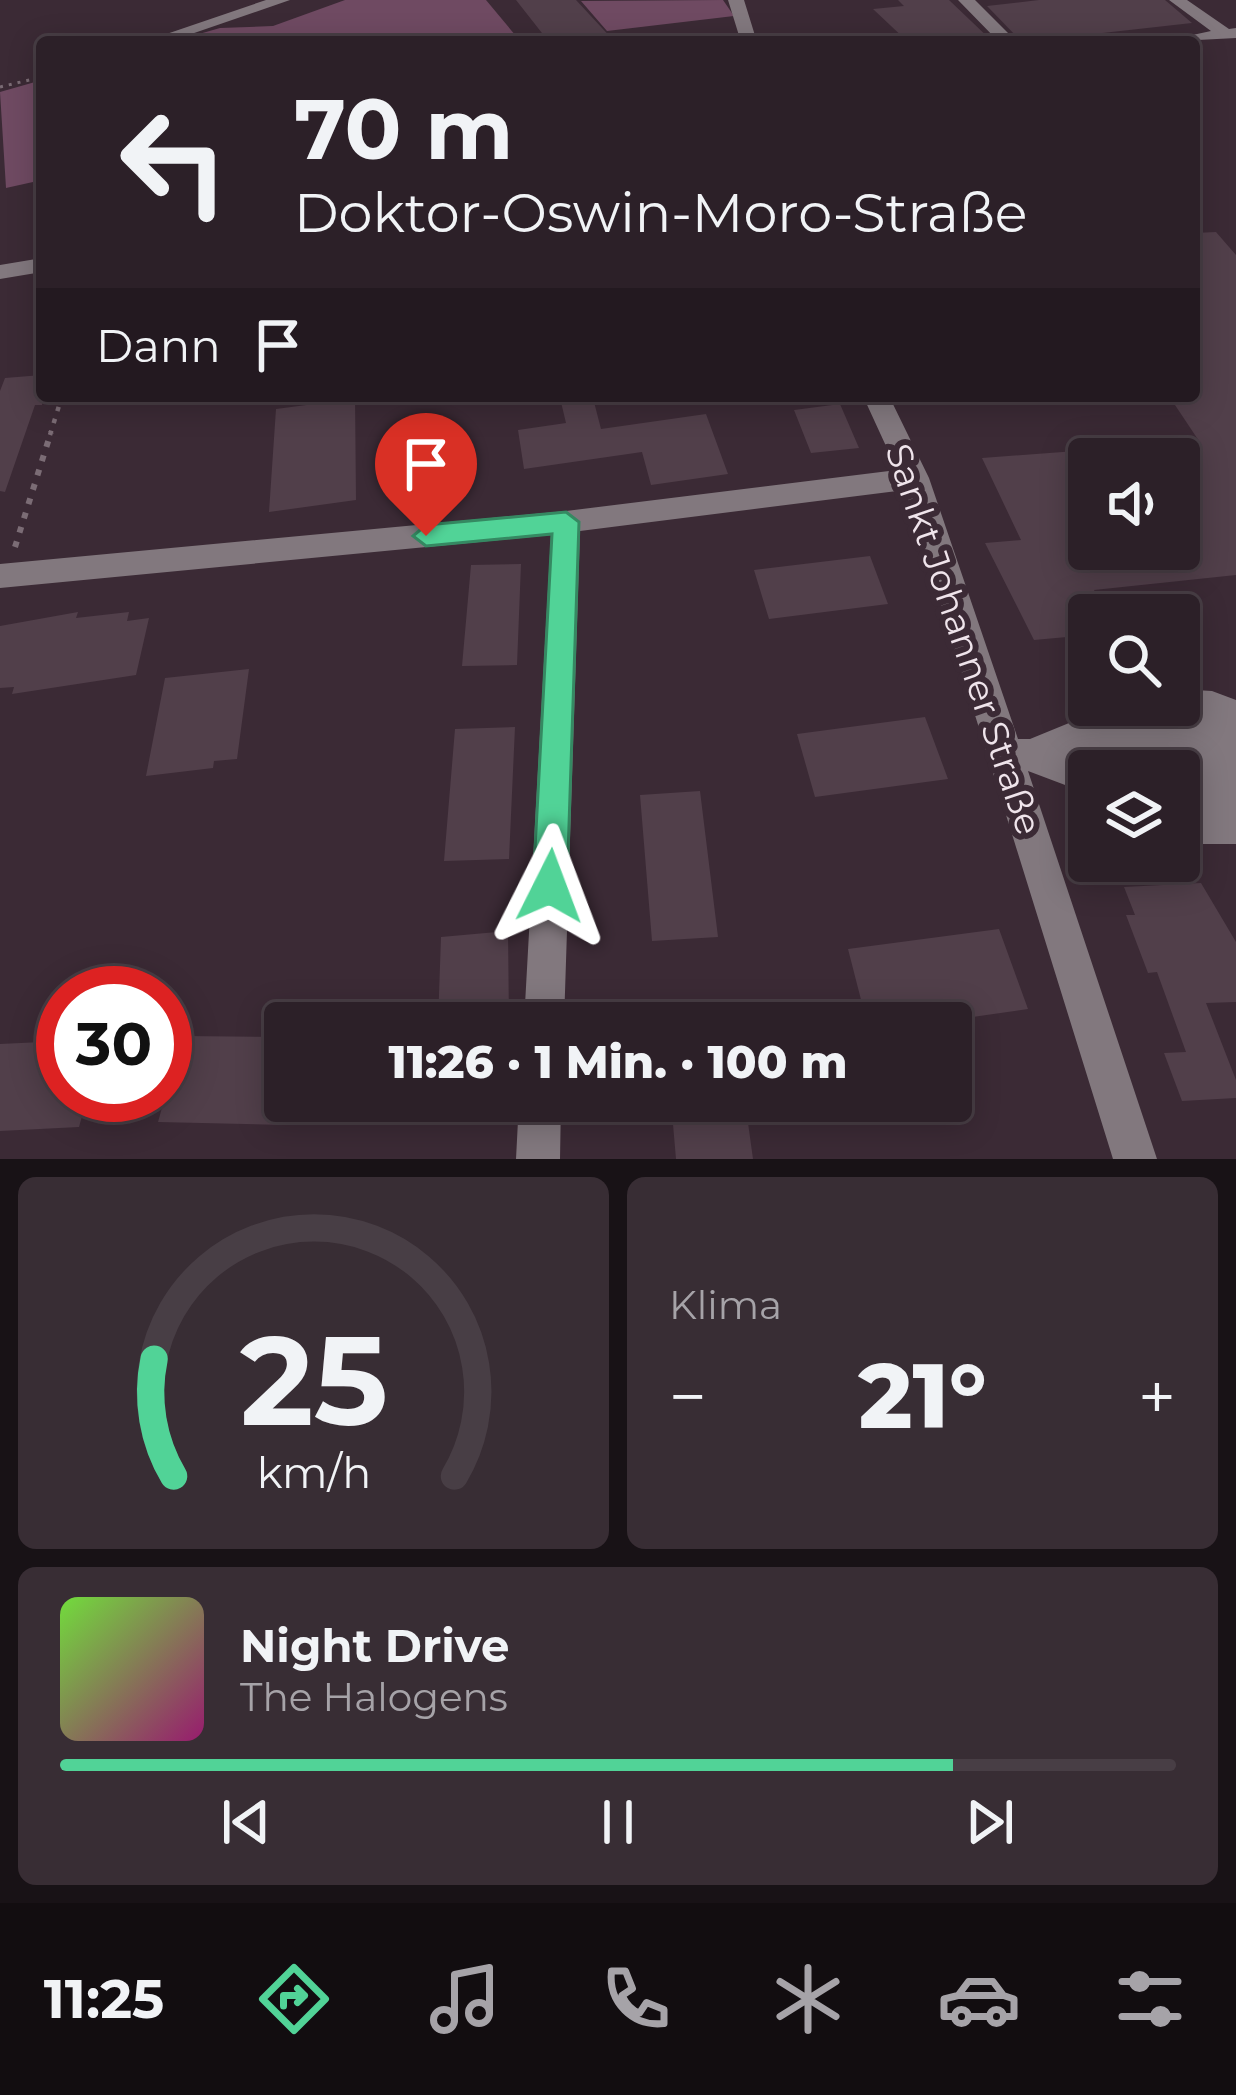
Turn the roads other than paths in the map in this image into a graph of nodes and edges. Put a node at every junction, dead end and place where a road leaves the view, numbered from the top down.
1 (282, 0) edge
2 (736, 0) edge
3 (966, 0) edge
4 (1177, 0) edge
5 (1230, 33) edge
6 (170, 36) edge
7 (747, 36) edge
8 (1003, 36) edge
9 (1200, 37) edge
10 (36, 266) edge
11 (0, 272) edge
12 (879, 402) edge
13 (915, 478) junction
14 (566, 522) junction
15 (3, 576) edge
16 (1236, 715) edge
17 (1236, 732) edge
18 (1083, 735) junction
19 (1236, 744) edge
20 (1123, 745) junction
21 (1020, 753) junction
22 (1068, 770) edge
23 (1236, 773) edge
24 (1200, 777) edge
25 (1236, 796) edge
26 (1200, 797) edge
27 (1200, 826) edge
28 (1236, 826) edge
29 (545, 1002) edge
30 (539, 1122) edge
31 (538, 1159) edge
32 (1135, 1159) edge

1 - 6 street
2 - 7 street
3 - 8 street
4 - 5 street
5 - 9 street
10 - 11 street
12 - 13 street, Sankt Johanner Straße
13 - 14 street
13 - 21 street, Sankt Johanner Straße
14 - 15 street
14 - 29 street
16 - 18 street
17 - 20 street
18 - 20 street
18 - 21 street
19 - 20 street
21 - 22 street
21 - 32 street, Sankt Johanner Straße
23 - 24 street
25 - 26 street
27 - 28 street
30 - 31 street

